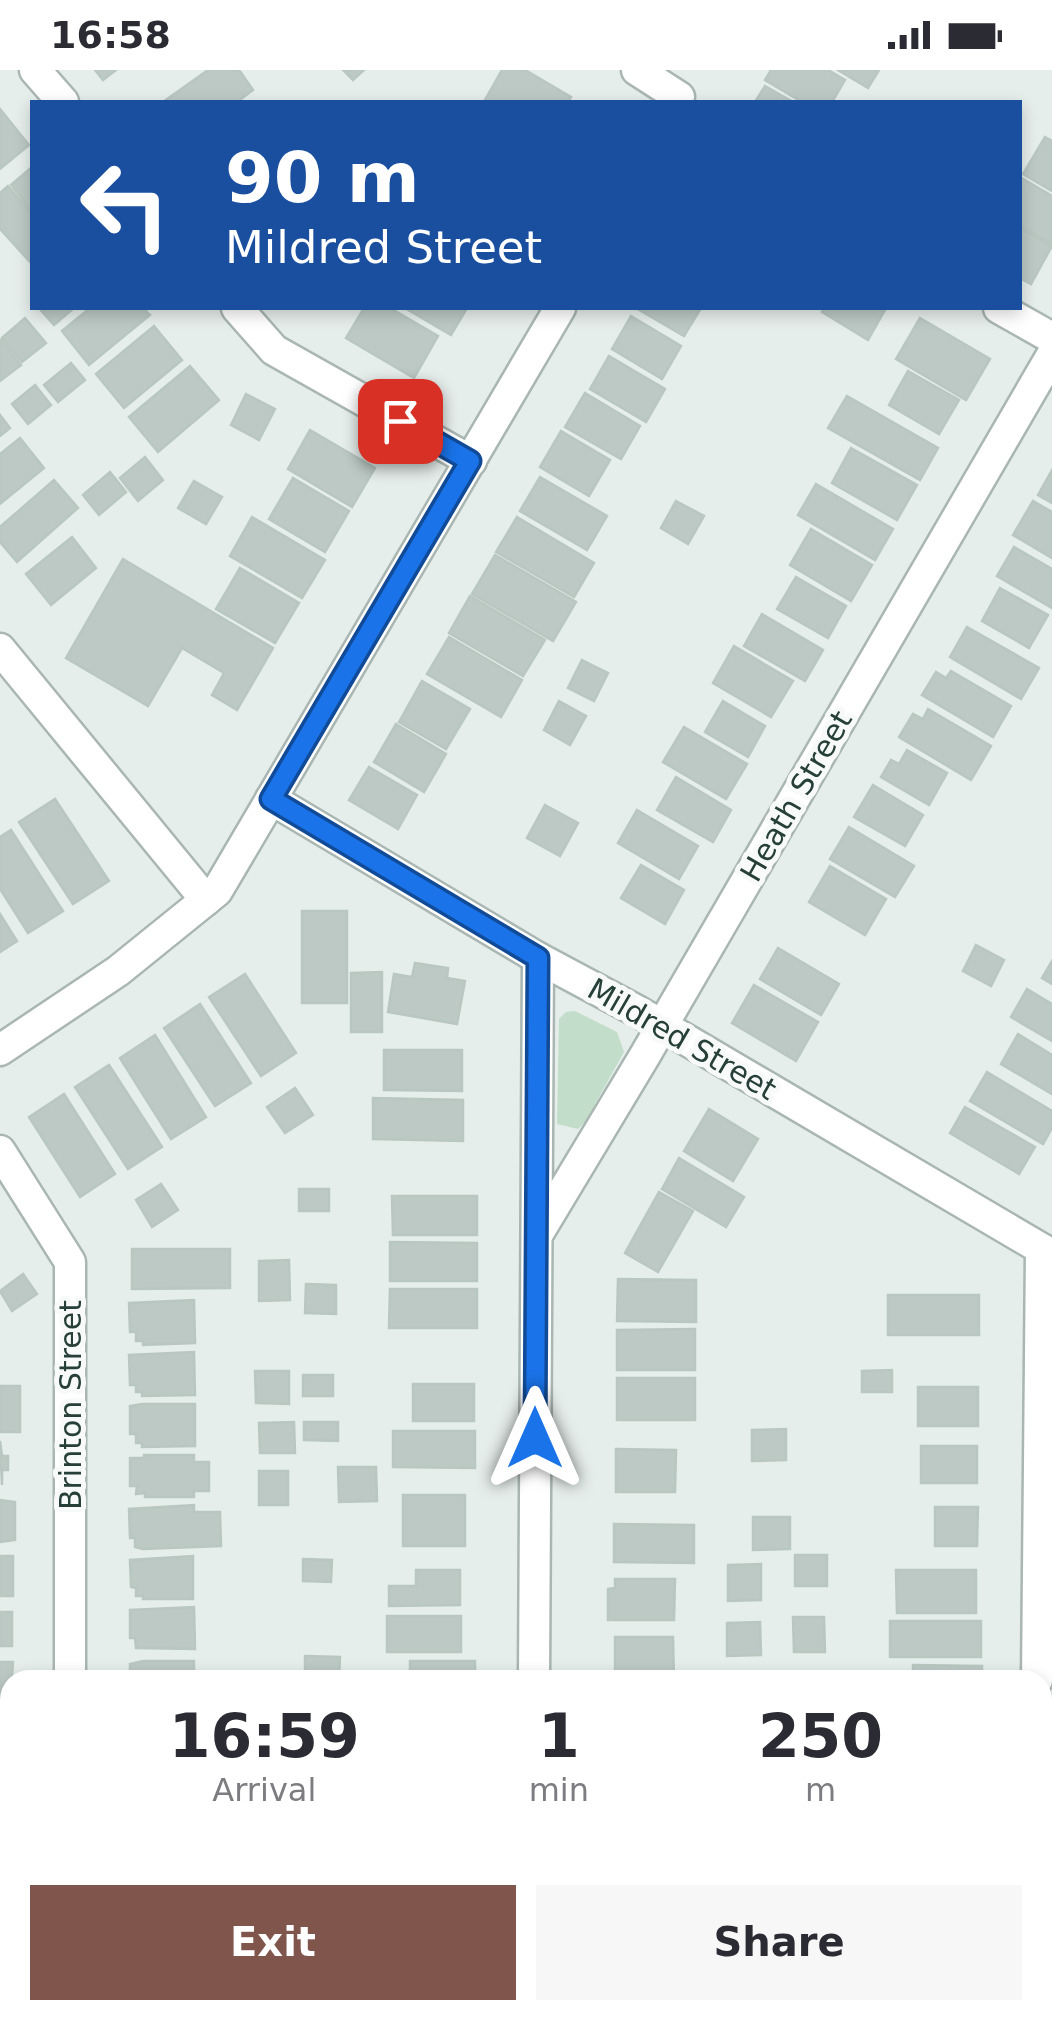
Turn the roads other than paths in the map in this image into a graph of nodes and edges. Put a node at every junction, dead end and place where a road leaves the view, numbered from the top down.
1 (35, 70) edge
2 (637, 70) edge
3 (683, 90) edge
4 (60, 100) edge
5 (240, 310) edge
6 (559, 310) edge
7 (1003, 310) edge
8 (1052, 338) edge
9 (1052, 355) edge
10 (470, 461) junction
11 (0, 649) edge
12 (271, 799) junction
13 (206, 900) junction
14 (538, 958) junction
15 (662, 1026) junction
16 (0, 1050) edge
17 (0, 1151) edge
18 (536, 1235) junction
19 (1046, 1252) edge
20 (70, 1670) edge
21 (534, 1670) edge
22 (1037, 1670) edge

1 - 4 street
2 - 3 street
5 - 10 street
6 - 10 street
7 - 8 street
9 - 15 street, Heath Street
10 - 12 street
11 - 13 street
12 - 13 street
12 - 14 street, Mildred Street
13 - 16 street
14 - 15 street, Mildred Street
14 - 18 street
15 - 18 street, Heath Street
15 - 19 street, Mildred Street
17 - 20 street, Brinton Street
18 - 21 street
19 - 22 street

